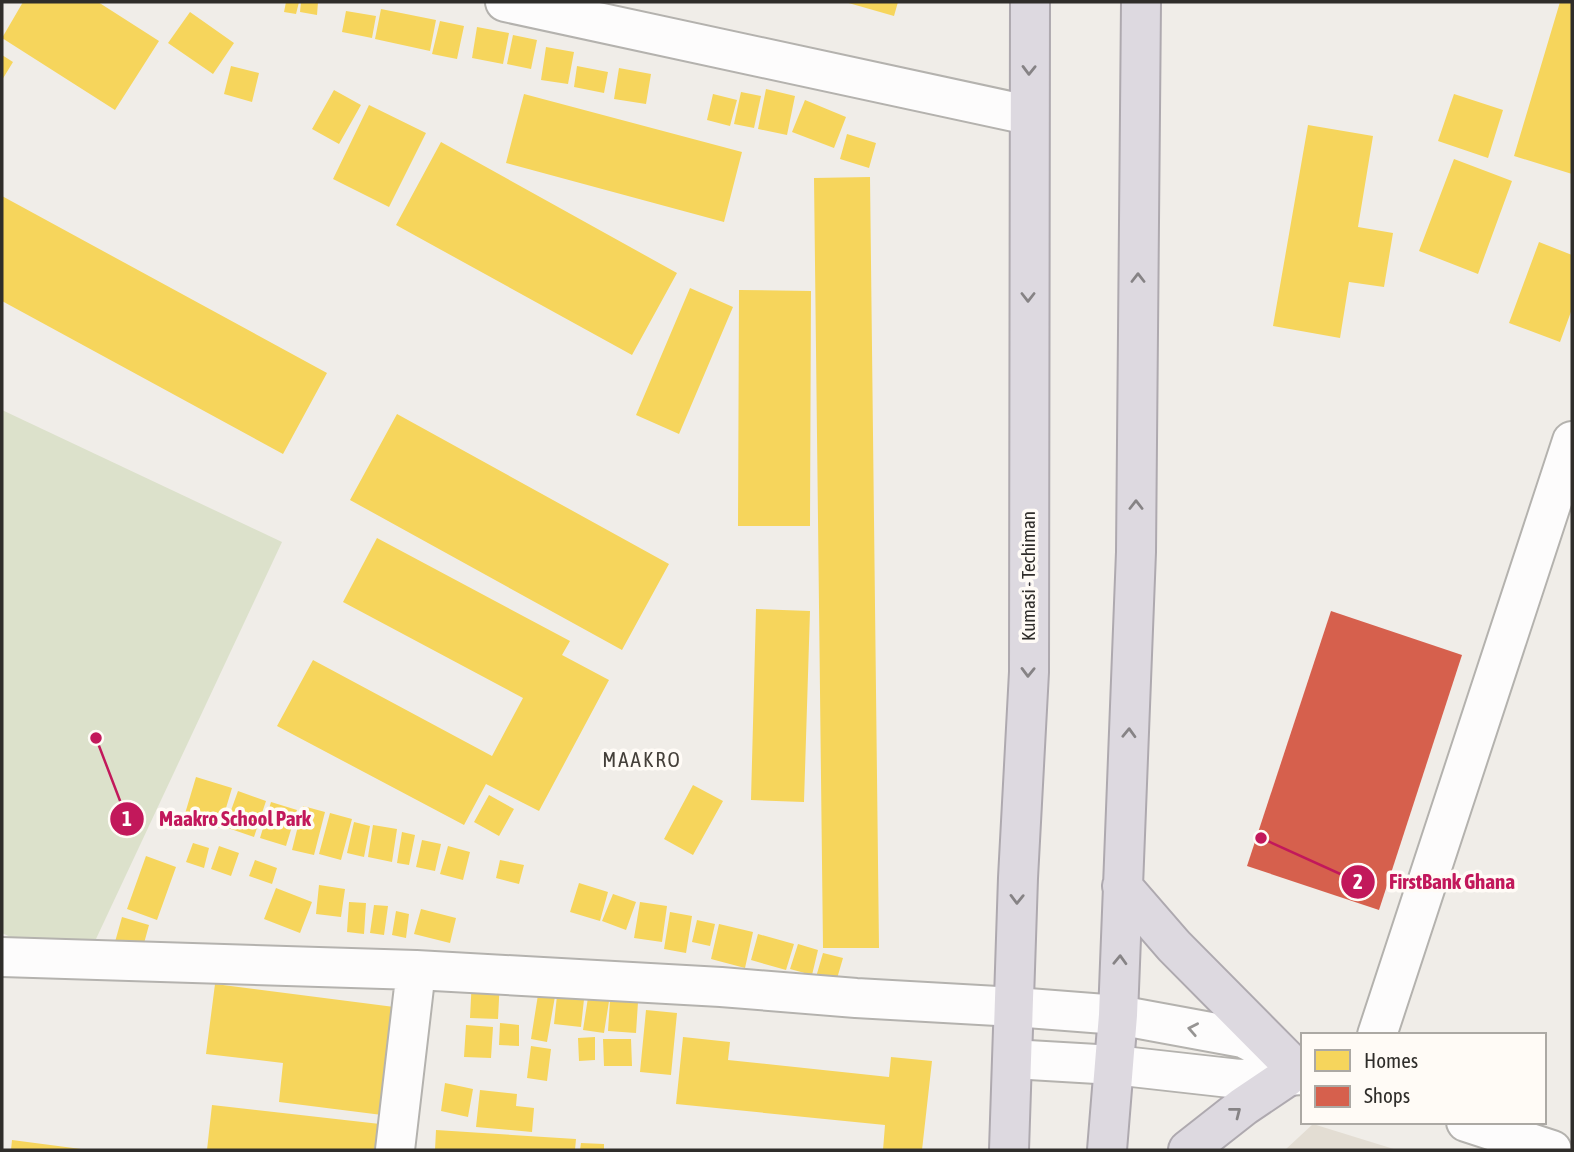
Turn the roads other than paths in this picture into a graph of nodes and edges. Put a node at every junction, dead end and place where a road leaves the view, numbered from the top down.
1 (505, 2) edge
2 (1030, 2) edge
3 (1141, 2) edge
4 (1028, 115) junction
5 (1572, 441) edge
6 (1122, 887) junction
7 (2, 957) edge
8 (416, 970) junction
9 (1015, 1007) junction
10 (1118, 1015) junction
11 (1378, 1033) edge
12 (1013, 1059) junction
13 (1114, 1065) junction
14 (1295, 1070) edge
15 (1472, 1124) edge
16 (395, 1150) edge
17 (1009, 1150) edge
18 (1107, 1150) edge
19 (1188, 1150) edge
20 (1552, 1150) edge

1 - 4 street
2 -> 4 highway, Kumasi - Techiman
6 -> 3 highway
4 -> 9 highway, Kumasi - Techiman
5 - 11 street
10 -> 6 highway
6 - 14 highway
7 - 8 street
8 - 9 street
8 - 16 street
9 - 10 street
9 - 12 highway, Kumasi - Techiman
10 - 13 highway
14 -> 10 street
12 - 13 street
12 - 17 highway, Kumasi - Techiman
13 - 14 street
13 - 18 highway
19 -> 14 highway
15 - 20 street

